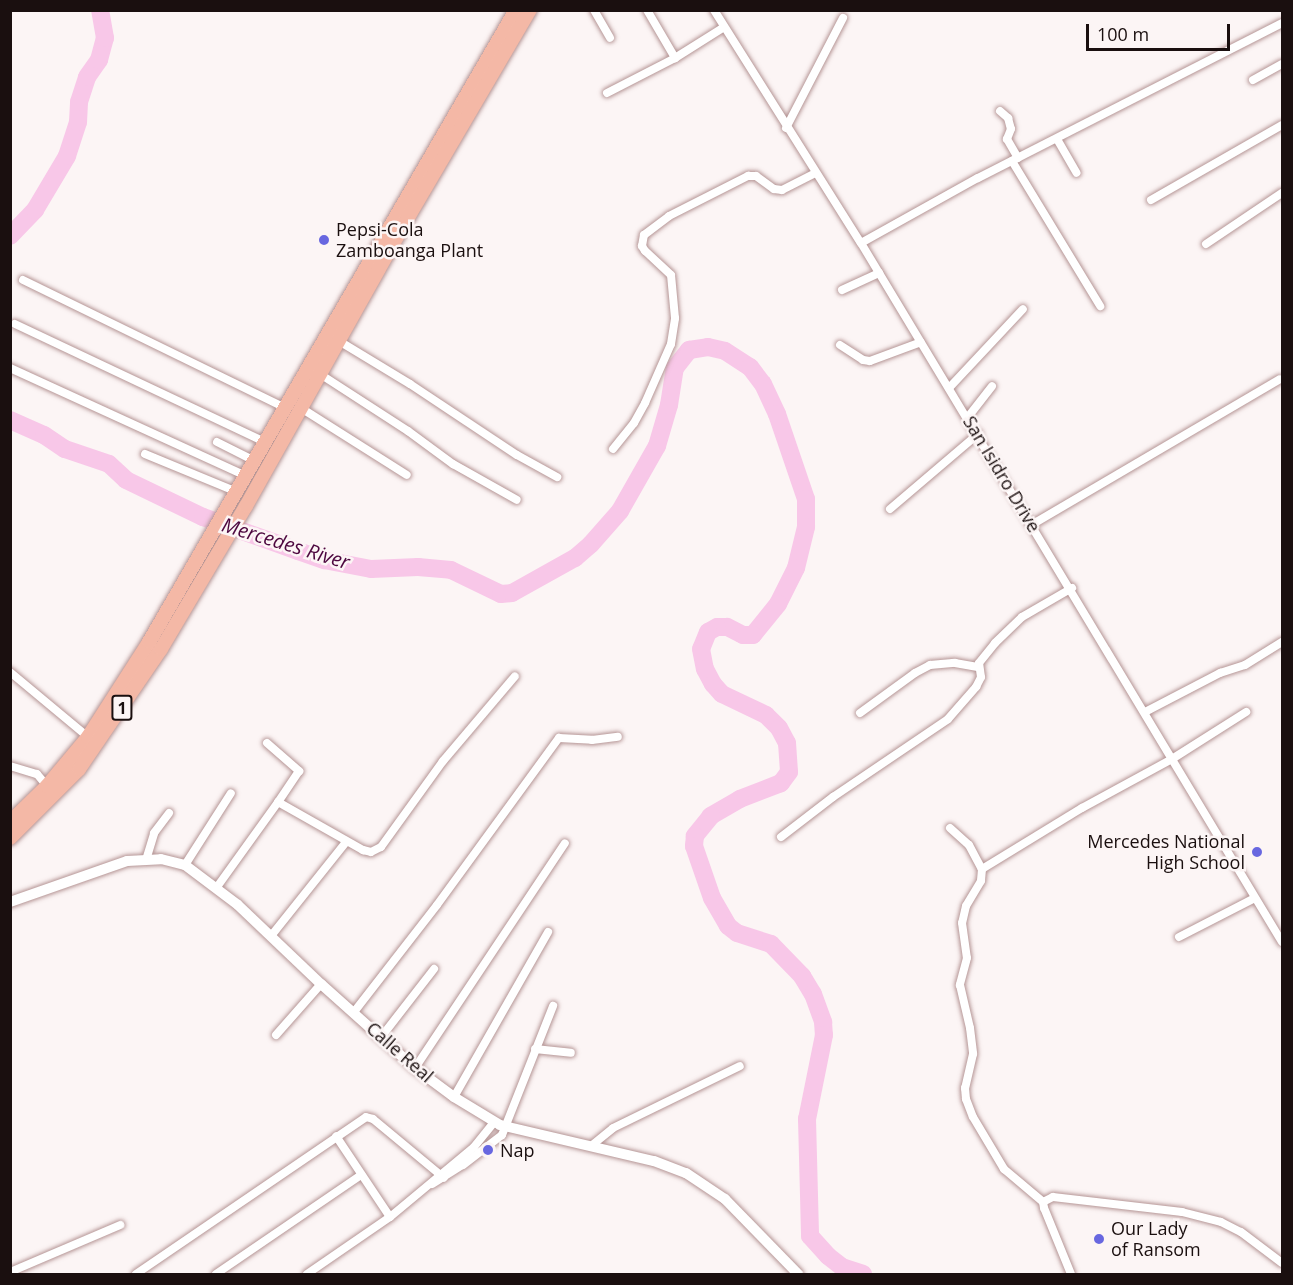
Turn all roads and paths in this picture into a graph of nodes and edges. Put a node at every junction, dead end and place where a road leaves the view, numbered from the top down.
1 (516, 10) edge
2 (530, 10) edge
3 (594, 10) edge
4 (647, 10) edge
5 (714, 10) edge
6 (843, 18) dead end
7 (1282, 23) edge
8 (724, 27) junction
9 (513, 28) junction
10 (610, 38) dead end
11 (675, 58) junction
12 (1282, 64) edge
13 (1253, 80) dead end
14 (607, 93) dead end
15 (1000, 111) dead end
16 (1282, 125) edge
17 (786, 128) junction
18 (1057, 139) junction
19 (1015, 160) junction
20 (815, 173) junction
21 (1077, 174) dead end
22 (1282, 193) edge
23 (1151, 200) dead end
24 (861, 243) junction
25 (1206, 244) dead end
26 (879, 273) junction
27 (23, 280) dead end
28 (842, 290) dead end
29 (1100, 306) dead end
30 (1023, 309) dead end
31 (15, 324) dead end
32 (339, 341) junction
33 (921, 342) junction
34 (840, 345) dead end
35 (10, 368) edge
36 (320, 374) junction
37 (1280, 379) dead end
38 (992, 386) dead end
39 (949, 388) junction
40 (286, 408) junction
41 (301, 408) junction
42 (968, 417) junction
43 (978, 434) junction
44 (217, 442) dead end
45 (272, 445) junction
46 (613, 449) dead end
47 (145, 454) dead end
48 (255, 461) junction
49 (407, 475) dead end
50 (246, 476) junction
51 (557, 477) dead end
52 (235, 495) junction
53 (517, 500) dead end
54 (890, 509) dead end
55 (1032, 524) junction
56 (1071, 588) junction
57 (1282, 642) edge
58 (978, 667) junction
59 (10, 672) edge
60 (515, 676) dead end
61 (1145, 712) junction
62 (1246, 712) dead end
63 (860, 713) dead end
64 (88, 736) junction
65 (618, 736) dead end
66 (267, 743) dead end
67 (1172, 759) junction
68 (10, 766) edge
69 (47, 786) junction
70 (231, 793) dead end
71 (278, 802) junction
72 (169, 813) dead end
73 (10, 822) edge
74 (950, 828) dead end
75 (780, 837) dead end
76 (10, 838) edge
77 (346, 842) junction
78 (566, 843) dead end
79 (146, 860) junction
80 (185, 865) junction
81 (982, 869) junction
82 (217, 887) junction
83 (1254, 898) junction
84 (10, 902) edge
85 (548, 932) dead end
86 (271, 936) junction
87 (1179, 937) dead end
88 (1282, 942) edge
89 (434, 969) dead end
90 (321, 984) junction
91 (553, 1006) dead end
92 (354, 1012) junction
93 (276, 1035) dead end
94 (382, 1036) junction
95 (535, 1049) junction
96 (571, 1053) dead end
97 (740, 1066) dead end
98 (415, 1068) junction
99 (454, 1097) junction
100 (494, 1122) junction
101 (507, 1126) junction
102 (336, 1136) junction
103 (591, 1146) junction
104 (474, 1147) junction
105 (483, 1151) junction
106 (460, 1163) junction
107 (361, 1175) junction
108 (442, 1176) junction
109 (1043, 1203) junction
110 (390, 1216) junction
111 (120, 1225) dead end
112 (1282, 1263) edge
113 (11, 1269) edge
114 (136, 1275) edge
115 (216, 1275) edge
116 (307, 1275) edge
117 (798, 1275) edge
118 (1071, 1275) edge

1 - 9 highway, 1
2 - 9 highway, 1
3 - 10 street
4 - 11 street
5 - 8 street, San Isidro Drive
6 - 17 street
7 - 18 street
8 - 11 street
8 - 17 street, San Isidro Drive
9 - 32 highway, 1
9 - 40 highway, 1
11 - 14 street
12 - 13 street
15 - 19 street
16 - 23 street
17 - 20 street, San Isidro Drive
18 - 19 street
18 - 21 street
19 - 24 street
19 - 29 street
20 - 24 street, San Isidro Drive
20 - 46 street
22 - 25 street
24 - 26 street, San Isidro Drive
26 - 28 street
26 - 33 street, San Isidro Drive
27 - 40 street
30 - 39 street
31 - 45 street
32 - 36 highway, 1
32 - 51 street
33 - 34 street
33 - 39 street, San Isidro Drive
35 - 50 street
36 - 41 highway, 1
36 - 53 street
37 - 55 street
38 - 42 street
39 - 42 street, San Isidro Drive
40 - 45 highway, 1
41 - 45 highway, 1
41 - 49 street
42 - 43 street, San Isidro Drive
43 - 54 street
43 - 55 street, San Isidro Drive
44 - 48 street
45 - 48 highway, 1
45 - 76 highway, 1
47 - 52 street
48 - 50 highway, 1
50 - 52 highway, 1
52 - 64 highway, 1
55 - 56 street, San Isidro Drive
56 - 58 street
56 - 61 street, San Isidro Drive
57 - 61 street
58 - 63 street
58 - 75 street
59 - 64 street
60 - 77 street
61 - 67 street, San Isidro Drive
62 - 67 street
64 - 69 highway, 1
65 - 92 street
66 - 71 street
67 - 81 street
67 - 83 street, San Isidro Drive
68 - 69 street
69 - 73 highway, 1
70 - 80 street
71 - 77 street
71 - 82 street
72 - 79 street
74 - 81 street
77 - 86 street
78 - 98 street
79 - 80 street, Calle Real
79 - 84 street, Calle Real
80 - 82 street, Calle Real
81 - 109 street
82 - 86 street, Calle Real
83 - 87 street
83 - 88 street, San Isidro Drive
85 - 99 street
86 - 90 street, Calle Real
89 - 94 street
90 - 92 street, Calle Real
90 - 93 street
91 - 95 street
92 - 94 street, Calle Real
94 - 98 street, Calle Real
95 - 96 street
95 - 101 street
97 - 103 street
98 - 99 street, Calle Real
99 - 100 street, Calle Real
100 - 101 street, Calle Real
100 - 104 street
101 - 103 street, Calle Real
101 - 105 street
102 - 107 street
102 - 108 street
102 - 114 street
103 - 117 street, Calle Real
104 - 105 street
104 - 106 street
105 - 106 street
106 - 108 street
107 - 110 street
107 - 115 street
108 - 110 street
109 - 112 street
109 - 118 street
110 - 116 street
111 - 113 street

